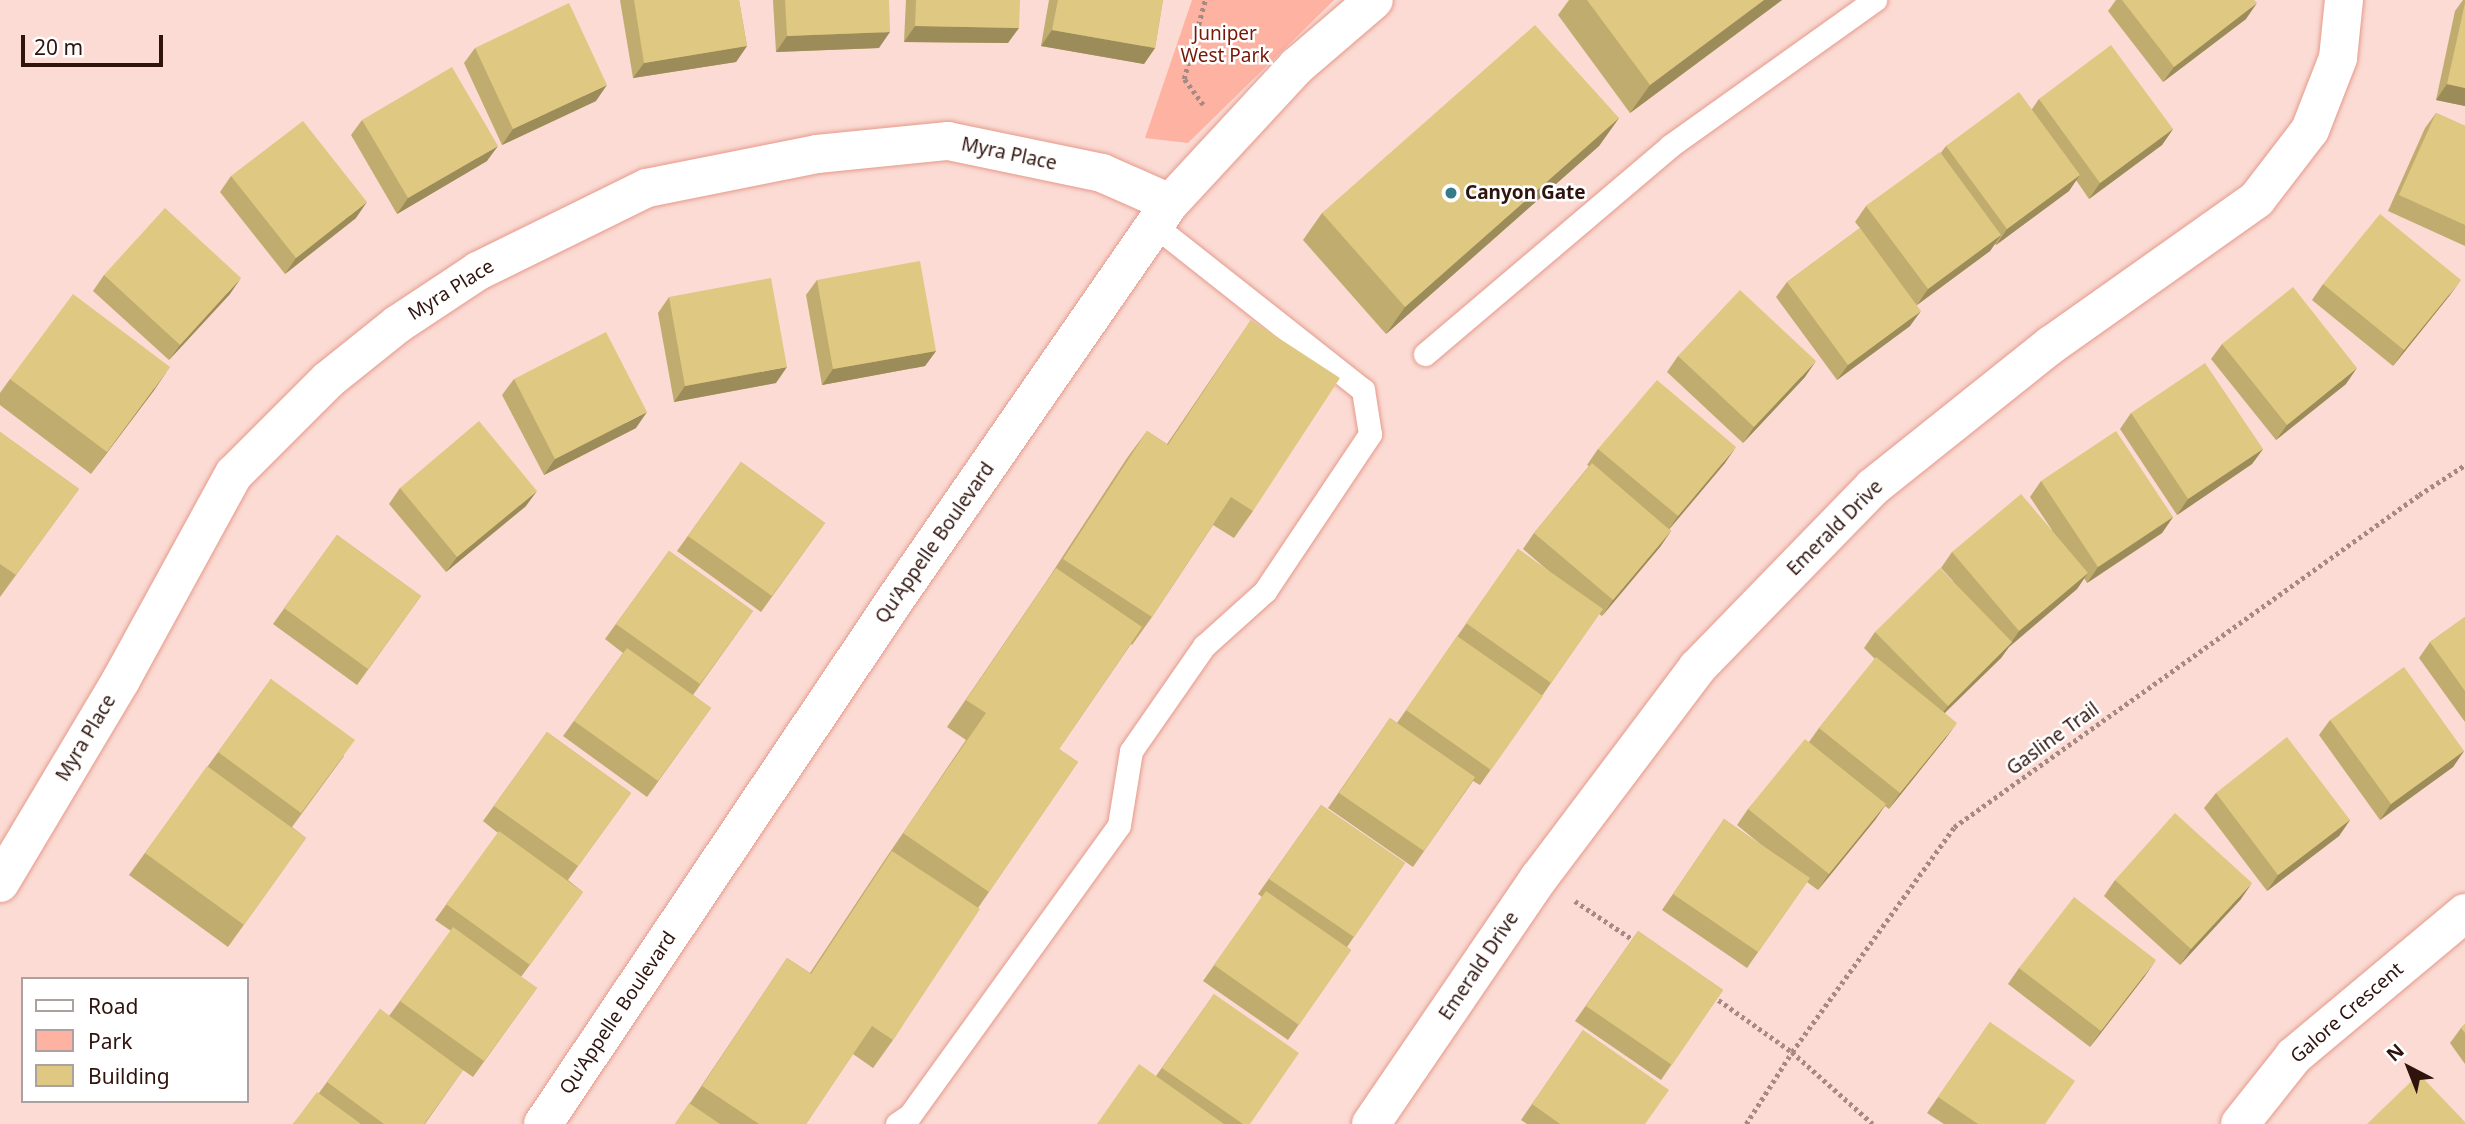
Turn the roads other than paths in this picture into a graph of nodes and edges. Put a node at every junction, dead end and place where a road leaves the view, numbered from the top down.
1 (1374, 0) edge
2 (1875, 0) edge
3 (2344, 0) edge
4 (1162, 214) junction
5 (1425, 354) dead end
6 (0, 883) edge
7 (2465, 913) edge
8 (542, 1124) edge
9 (897, 1124) edge
10 (1371, 1124) edge
11 (2240, 1124) edge

1 - 4 street, Qu'Appelle Boulevard
2 - 5 lane
3 - 10 street, Emerald Drive
4 - 6 street, Myra Place
4 - 8 street, Qu'Appelle Boulevard
4 - 9 lane
7 - 11 street, Galore Crescent

